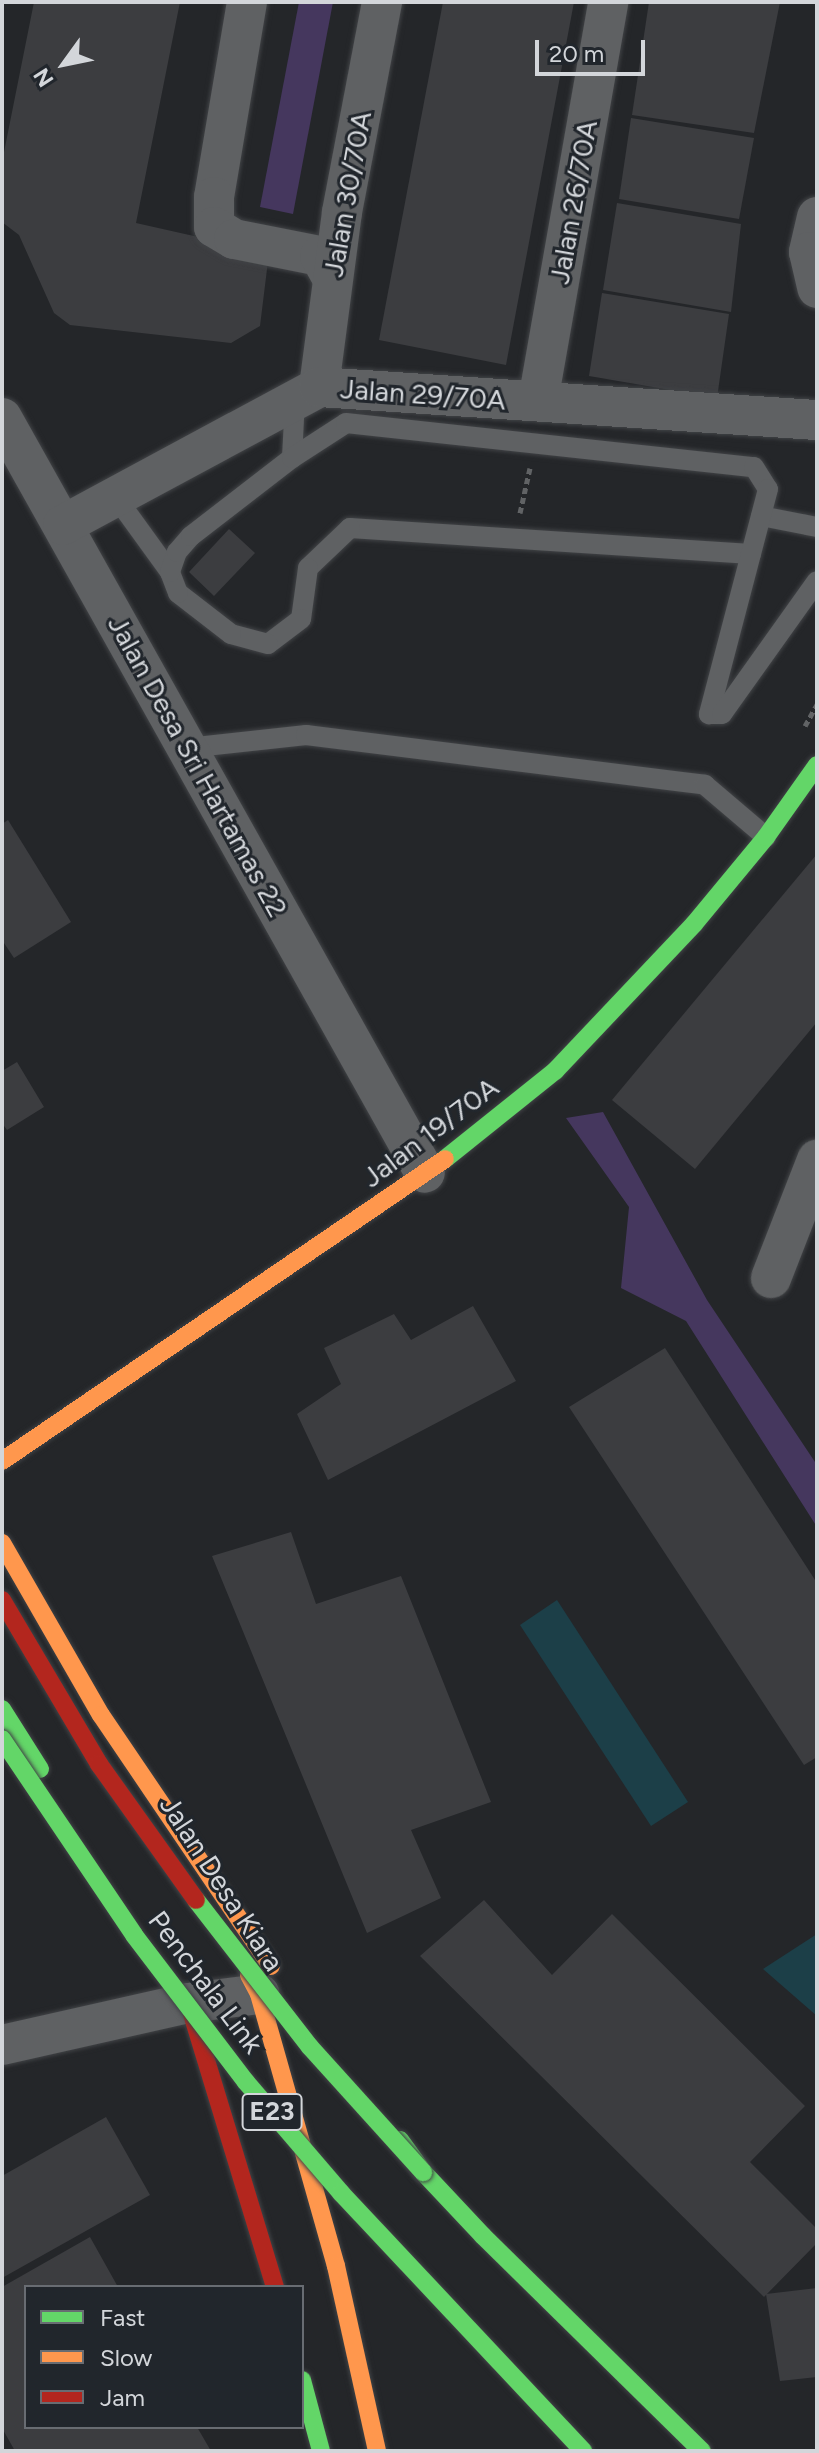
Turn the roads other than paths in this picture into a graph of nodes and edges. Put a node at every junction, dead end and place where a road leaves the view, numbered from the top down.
1 (247, 2) edge
2 (382, 2) edge
3 (608, 2) edge
4 (817, 217) edge
5 (332, 278) junction
6 (817, 288) edge
7 (307, 393) junction
8 (538, 401) junction
9 (2, 418) edge
10 (817, 420) edge
11 (535, 444) junction
12 (292, 458) junction
13 (115, 496) junction
14 (761, 516) junction
15 (63, 525) junction
16 (817, 527) edge
17 (751, 554) junction
18 (170, 572) junction
19 (817, 581) edge
20 (187, 748) junction
21 (817, 765) edge
22 (766, 837) junction
23 (392, 1116) junction
24 (817, 1160) edge
25 (425, 1173) junction
26 (388, 1200) junction
27 (771, 1278) dead end
28 (2, 1461) edge
29 (2, 1543) edge
30 (2, 1600) edge
31 (2, 1614) edge
32 (2, 1709) edge
33 (2, 1739) edge
34 (259, 1994) junction
35 (189, 2003) junction
36 (2, 2045) edge
37 (423, 2172) junction
38 (274, 2285) edge
39 (304, 2387) edge
40 (321, 2451) edge
41 (377, 2451) edge
42 (583, 2451) edge
43 (702, 2451) edge

1 - 5 street
2 - 5 street, Jalan 30/70A
3 - 8 street, Jalan 26/70A
4 - 6 street
5 - 7 street, Jalan 30/70A
7 - 8 street, Jalan 29/70A
7 - 12 lane
7 - 13 street
8 - 10 street, Jalan 29/70A
8 - 11 lane
9 - 15 street, Jalan Desa Sri Hartamas 22
11 - 12 lane
11 - 14 lane
12 - 18 lane
13 - 15 street
13 - 18 lane
14 - 16 lane
14 - 17 lane
15 - 20 street, Jalan Desa Sri Hartamas 22
17 - 18 lane
17 - 19 lane
20 - 22 lane
20 - 23 street, Jalan Desa Sri Hartamas 22
21 - 22 main road, Jalan 19/70A
22 - 25 main road, Jalan 19/70A
23 - 25 street, Jalan Desa Sri Hartamas 22
23 - 26 street, Jalan Desa Sri Hartamas 22
24 - 27 street
25 - 26 main road, Jalan 19/70A
26 - 28 main road, Jalan 19/70A
29 - 37 main road, bridge
30 - 37 main road, bridge
31 - 34 main road, Jalan Desa Kiara
32 - 35 main road
33 - 42 main road, Penchala Link / E23, bridge
34 - 35 street
34 - 41 main road, Jalan Desa Kiara
35 - 36 street
35 - 38 main road
37 - 43 main road
39 - 40 main road

